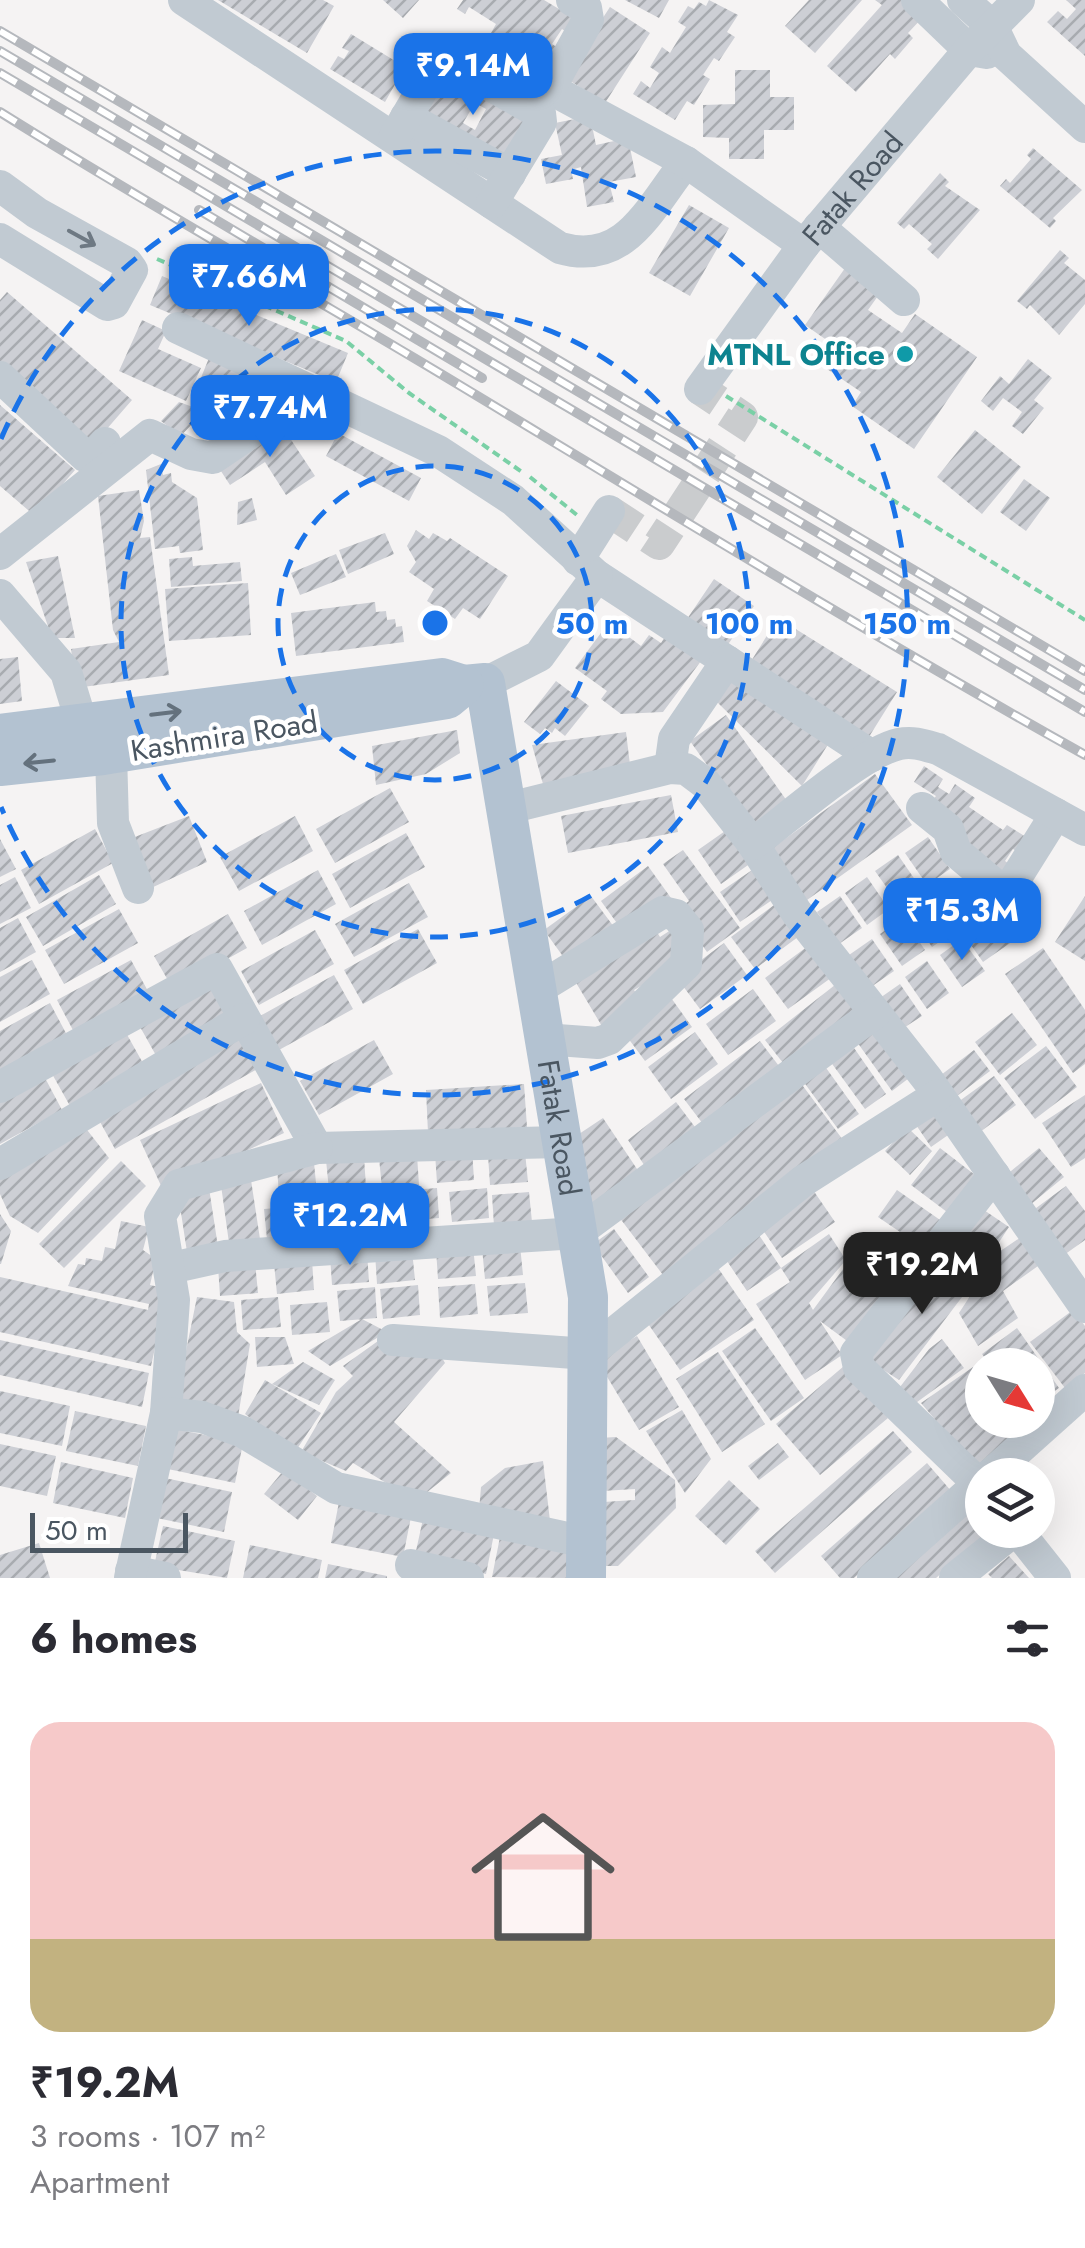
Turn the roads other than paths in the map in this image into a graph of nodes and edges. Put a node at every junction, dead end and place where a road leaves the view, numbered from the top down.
1 (184, 0) edge
2 (572, 0) edge
3 (917, 0) edge
4 (964, 0) edge
5 (1019, 0) edge
6 (989, 44) junction
7 (400, 128) junction
8 (1085, 128) edge
9 (686, 162) junction
10 (510, 174) junction
11 (0, 186) edge
12 (492, 203) junction
13 (37, 213) junction
14 (811, 236) junction
15 (4, 251) edge
16 (904, 300) dead end
17 (178, 328) dead end
18 (0, 377) edge
19 (702, 386) road end
20 (260, 427) dead end
21 (105, 444) dead end
22 (602, 520) road end
23 (0, 554) edge
24 (587, 568) junction
25 (0, 594) edge
26 (727, 661) junction
27 (460, 686) junction
28 (82, 724) junction
29 (0, 734) edge
30 (111, 754) junction
31 (872, 756) junction
32 (0, 766) edge
33 (670, 768) junction
34 (510, 808) junction
35 (922, 808) dead end
36 (1071, 822) edge
37 (753, 844) junction
38 (138, 888) dead end
39 (536, 990) junction
40 (875, 1013) junction
41 (244, 1019) junction
42 (544, 1039) junction
43 (0, 1087) edge
44 (938, 1094) junction
45 (561, 1142) junction
46 (317, 1148) junction
47 (0, 1164) edge
48 (994, 1175) junction
49 (576, 1232) junction
50 (171, 1268) junction
51 (1085, 1308) edge
52 (392, 1340) dead end
53 (588, 1354) junction
54 (1085, 1390) edge
55 (166, 1413) junction
56 (1010, 1458) edge
57 (965, 1465) edge
58 (965, 1498) edge
59 (993, 1548) edge
60 (1031, 1548) edge
61 (586, 1560) edge
62 (410, 1564) dead end
63 (130, 1574) edge
64 (165, 1578) edge
65 (468, 1578) edge
66 (873, 1578) edge
67 (955, 1578) edge
68 (1055, 1578) edge

1 - 7 street
2 - 9 street
3 - 6 street
4 - 6 street
5 - 6 street, Fatak Road
6 - 8 street
6 - 14 street, Fatak Road
7 - 10 street
7 - 10 street
7 - 12 street
9 - 12 street
9 - 14 street
10 - 12 street
11 - 13 street
13 - 15 street
13 -> 15 street
14 - 16 street
14 - 19 street, Fatak Road
17 - 24 street
18 - 21 street
20 - 23 street
22 - 24 street
24 - 26 street
24 - 27 street
25 - 28 street
26 - 31 street
26 - 33 street
28 -> 27 main road, Kashmira Road
27 - 30 main road, Kashmira Road
27 - 34 main road, Fatak Road
28 - 29 main road, Kashmira Road
30 -> 32 main road, Kashmira Road
30 - 38 street
31 - 36 street
31 - 37 street
33 - 34 street
33 - 37 street
34 - 39 main road, Fatak Road
35 - 36 street
37 - 40 street
39 - 42 main road, Fatak Road
39 - 42 street
40 - 44 street
40 - 49 street
41 - 43 street
41 - 46 street
41 - 47 street
42 - 45 main road, Fatak Road
44 - 48 street
44 - 53 street
45 - 46 street
45 - 49 main road, Fatak Road
46 - 50 street
48 - 51 street
48 - 57 street
49 - 50 street
49 - 53 main road, Fatak Road
50 - 55 street
52 - 53 street
53 - 61 main road, Fatak Road
54 - 56 street
55 - 61 street
55 - 63 street
58 - 66 street
59 - 67 street
60 - 68 street
62 - 65 street
63 - 64 street

